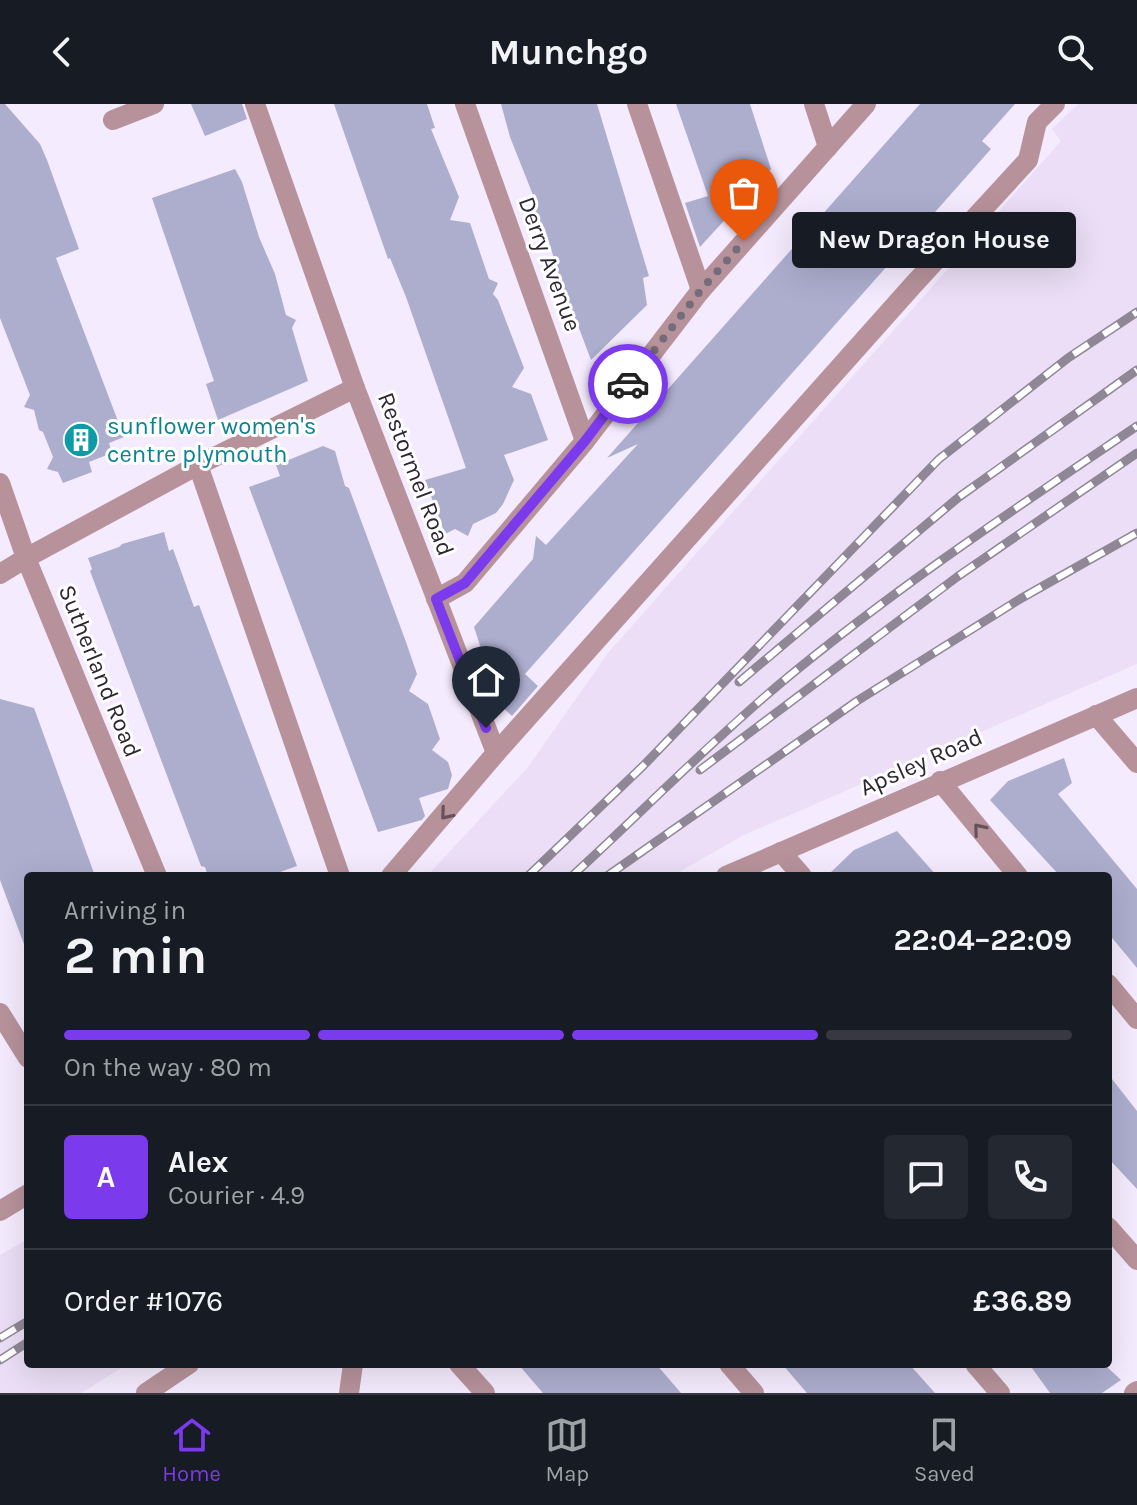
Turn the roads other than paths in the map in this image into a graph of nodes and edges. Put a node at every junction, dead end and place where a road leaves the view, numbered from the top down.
1 (154, 104) edge
2 (255, 104) edge
3 (465, 104) edge
4 (637, 104) edge
5 (814, 104) edge
6 (866, 104) edge
7 (1055, 104) edge
8 (113, 120) dead end
9 (828, 147) junction
10 (701, 290) junction
11 (355, 388) junction
12 (585, 441) junction
13 (198, 465) junction
14 (0, 483) edge
15 (26, 558) junction
16 (0, 574) edge
17 (436, 599) junction
18 (1137, 698) edge
19 (1096, 715) junction
20 (496, 753) junction
21 (1137, 763) edge
22 (940, 781) junction
23 (781, 852) junction
24 (155, 872) edge
25 (339, 872) edge
26 (394, 872) edge
27 (735, 872) edge
28 (798, 872) edge
29 (1015, 872) edge
30 (1112, 989) edge
31 (1, 1017) edge
32 (1137, 1019) edge
33 (24, 1052) edge
34 (24, 1196) edge
35 (0, 1211) edge
36 (1112, 1232) edge
37 (1137, 1260) edge
38 (183, 1368) edge
39 (352, 1368) edge
40 (463, 1368) edge
41 (732, 1368) edge
42 (978, 1368) edge
43 (146, 1393) edge
44 (349, 1393) edge
45 (485, 1393) edge
46 (754, 1393) edge
47 (1000, 1393) edge

1 - 8 street
2 - 11 street, Restormel Road
3 - 12 street, Derry Avenue
4 - 10 street
5 - 9 street
6 - 9 street
7 - 20 street
9 - 10 street
10 - 12 street
11 - 13 street
11 - 17 street, Restormel Road
12 - 17 street
13 - 15 street
13 - 25 street
14 - 15 street, Sutherland Road
15 - 16 street
15 - 24 street, Sutherland Road
17 - 20 street, Restormel Road
18 - 19 street, Apsley Road
19 - 21 street
19 - 22 street, Apsley Road
20 -> 26 street
22 - 23 street, Apsley Road
29 -> 22 street
23 - 27 street, Apsley Road
23 - 28 street
30 - 32 street
31 - 33 street
34 - 35 street
36 - 37 street
38 - 43 street
39 - 44 street
40 - 45 street
41 - 46 street
42 - 47 street

